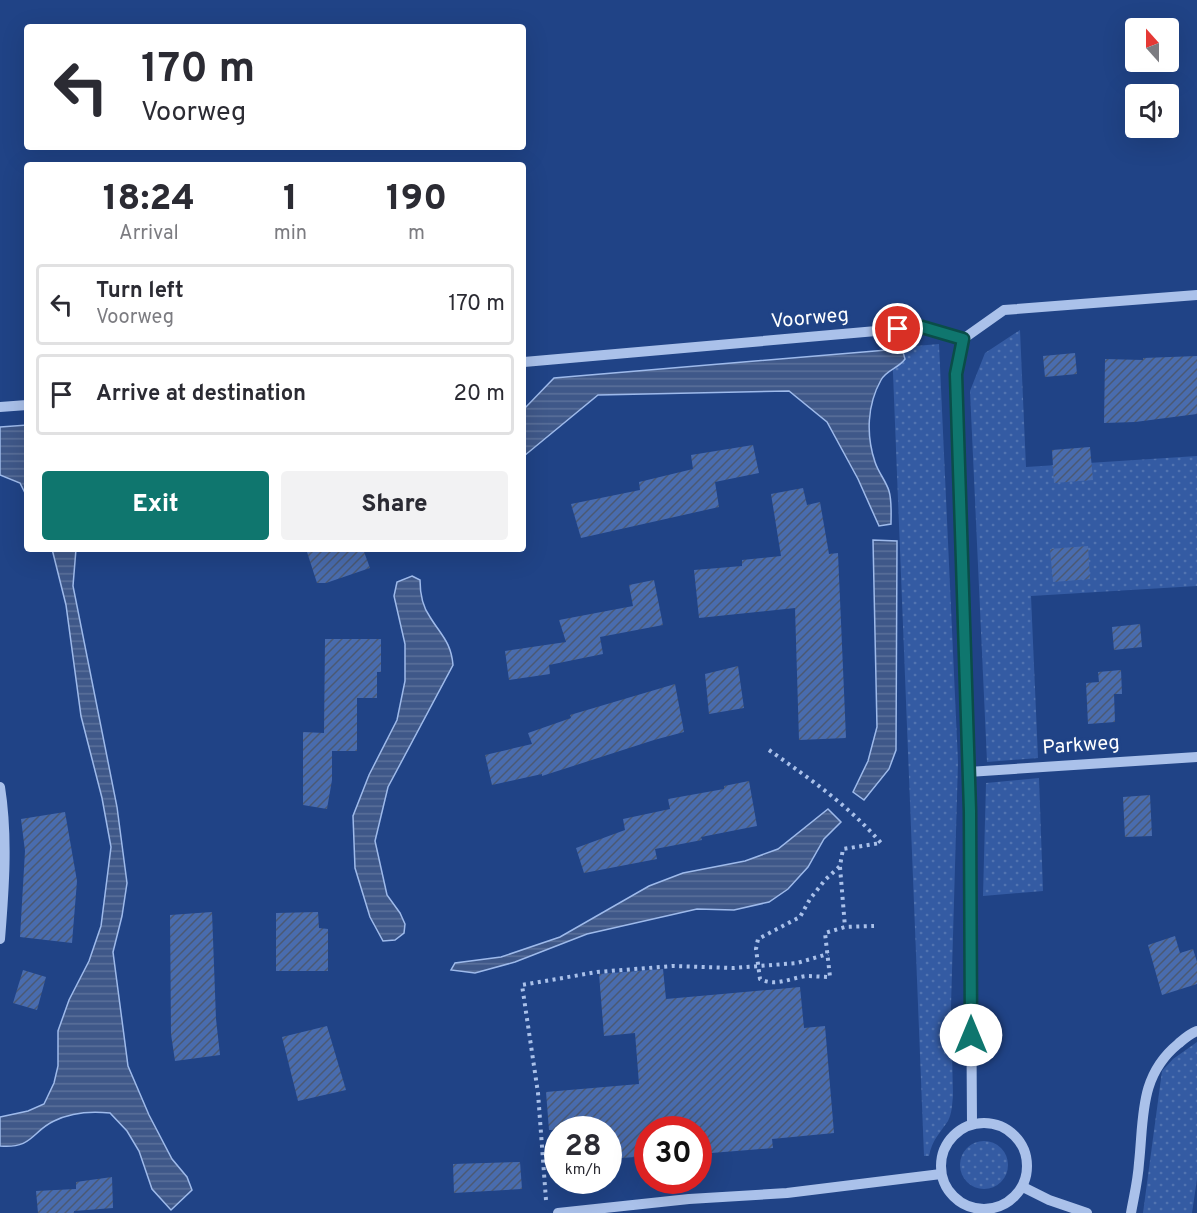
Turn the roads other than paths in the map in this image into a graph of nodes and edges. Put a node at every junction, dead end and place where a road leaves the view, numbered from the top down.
1 (1197, 295) edge
2 (963, 339) junction
3 (526, 362) edge
4 (24, 405) edge
5 (0, 407) edge
6 (1197, 757) edge
7 (968, 772) junction
8 (0, 788) edge
9 (0, 939) edge
10 (1197, 1031) edge
11 (972, 1124) junction
12 (941, 1174) junction
13 (1023, 1186) junction
14 (581, 1212) edge
15 (558, 1213) edge
16 (1087, 1213) edge
17 (1131, 1213) edge

1 - 2 street
2 - 3 street, Voorweg
2 - 7 street
4 - 5 street
6 - 7 street, Parkweg
7 - 11 street
8 - 9 street
10 - 17 street
11 - 12 street
11 - 13 street
12 - 13 street
12 - 14 street
13 - 16 street
14 - 15 street

